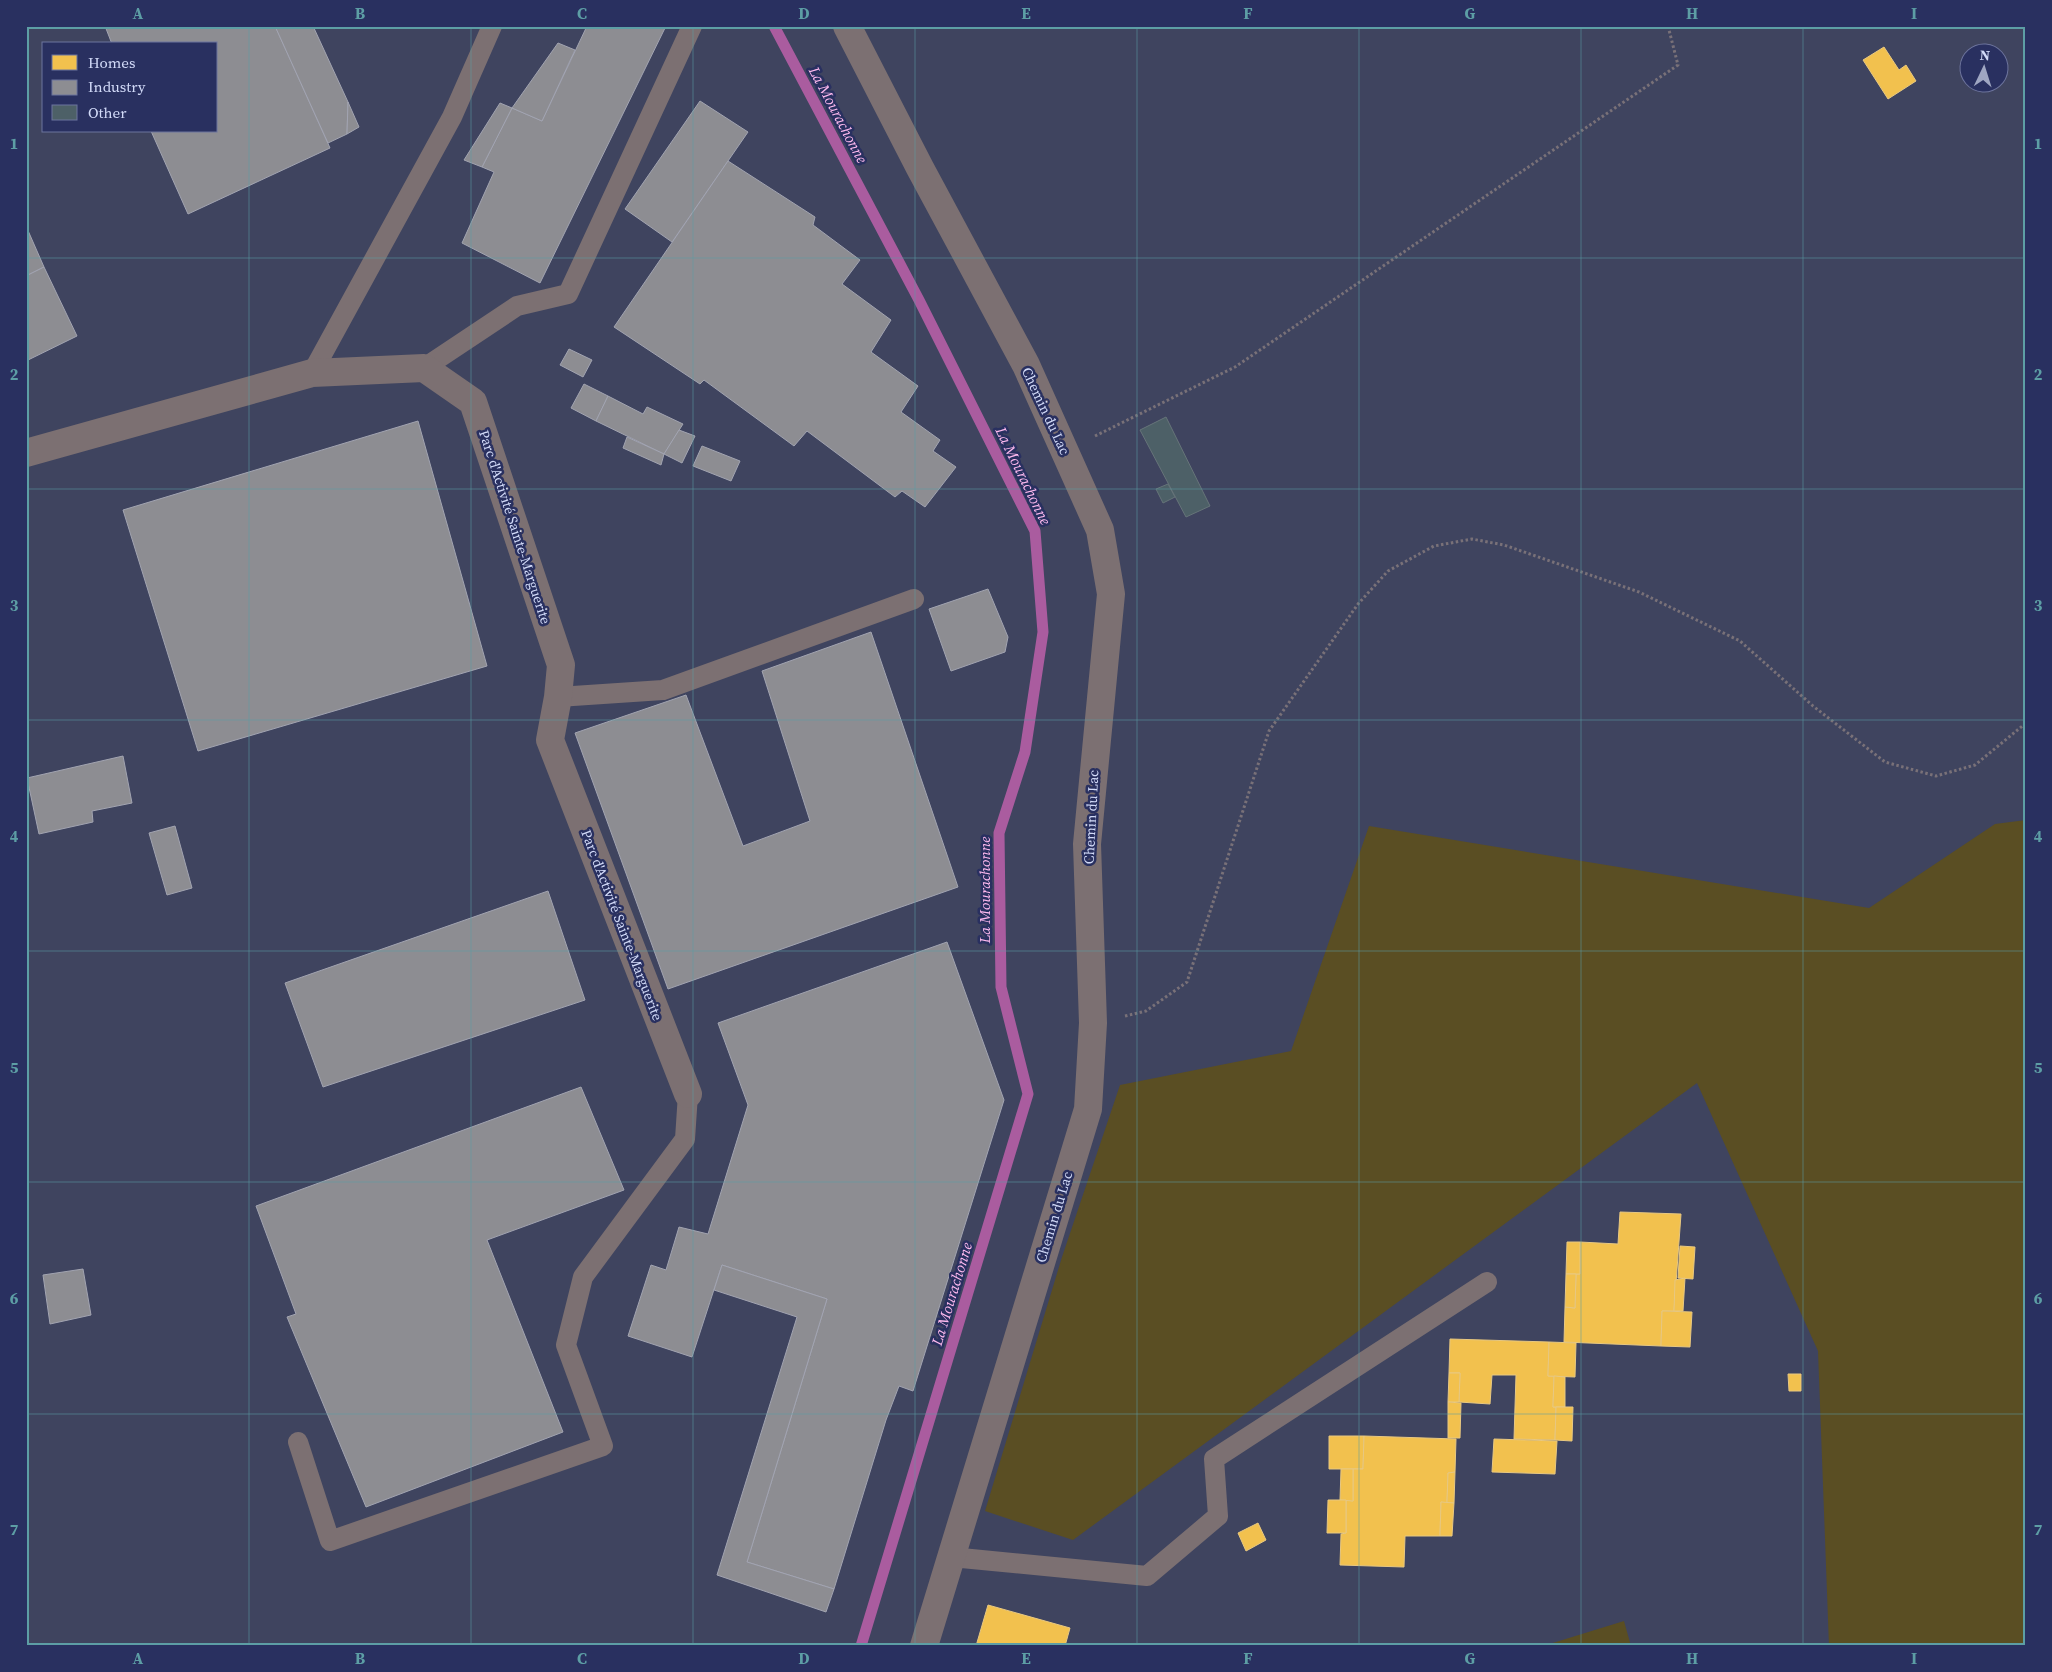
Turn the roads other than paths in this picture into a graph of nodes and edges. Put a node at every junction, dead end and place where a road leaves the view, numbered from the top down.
1 (492, 26) edge
2 (692, 26) edge
3 (847, 26) edge
4 (424, 368) junction
5 (312, 373) junction
6 (26, 454) edge
7 (914, 598) dead end
8 (558, 697) junction
9 (688, 1094) joint
10 (1487, 1282) dead end
11 (298, 1442) dead end
12 (951, 1557) junction
13 (924, 1646) edge

1 - 5 lane
2 - 4 lane
3 - 12 street, Chemin du Lac
4 - 5 street
4 - 8 street, Parc d'Activité Sainte-Marguerite
5 - 6 street
7 - 8 lane
8 - 9 street, Parc d'Activité Sainte-Marguerite
9 - 11 lane
10 - 12 lane
12 - 13 street, Chemin du Lac

